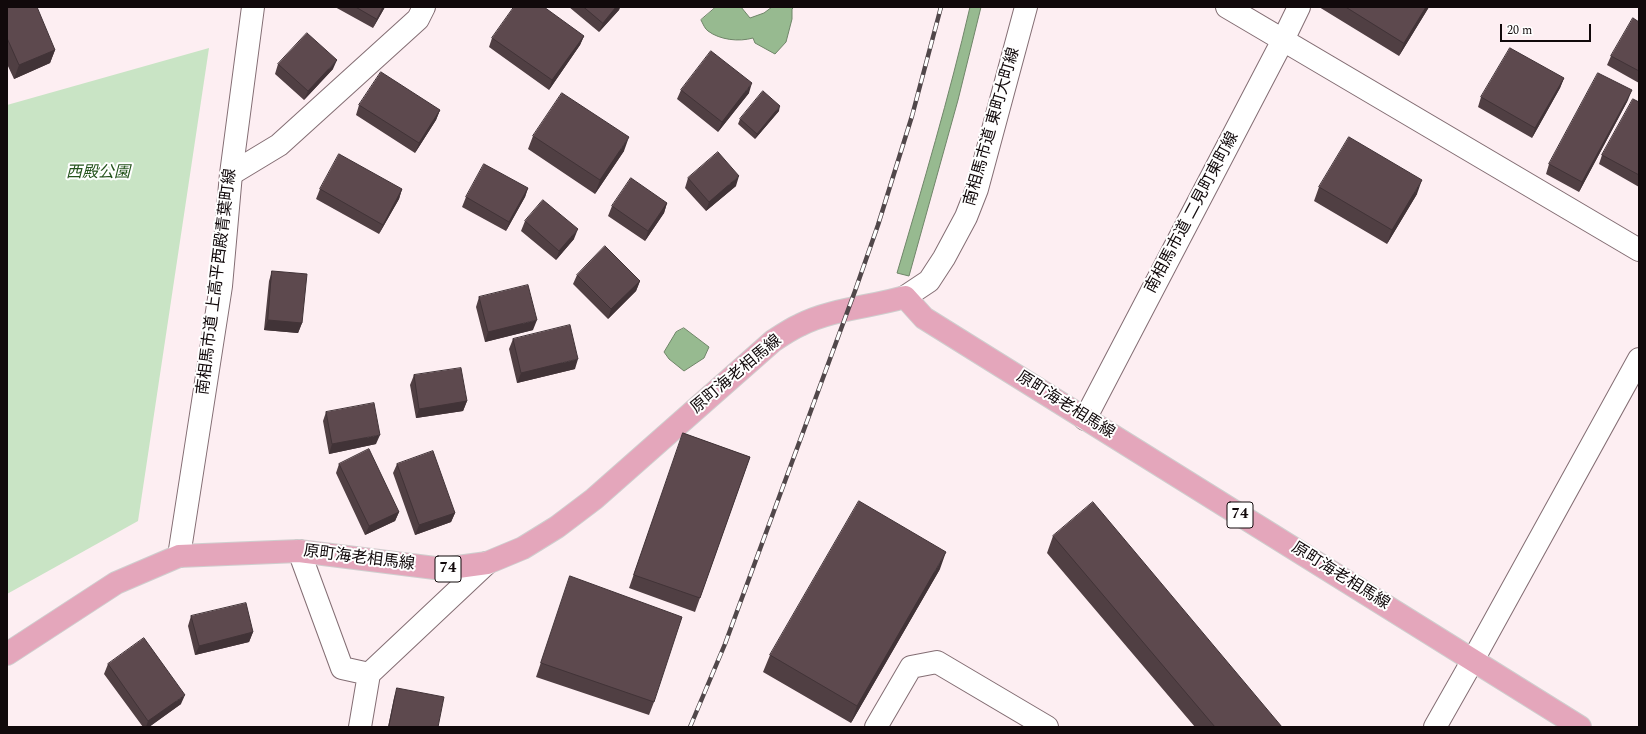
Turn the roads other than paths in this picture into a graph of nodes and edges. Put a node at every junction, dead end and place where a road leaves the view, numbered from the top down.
1 (253, 7) edge
2 (424, 7) edge
3 (1026, 7) edge
4 (1227, 7) edge
5 (1299, 7) edge
6 (1283, 40) junction
7 (231, 174) junction
8 (1639, 250) edge
9 (905, 297) junction
10 (1639, 359) edge
11 (1085, 419) junction
12 (299, 551) junction
13 (179, 556) junction
14 (487, 563) junction
15 (7, 654) edge
16 (1473, 660) junction
17 (369, 674) junction
18 (360, 727) edge
19 (876, 727) edge
20 (1047, 727) edge
21 (1436, 727) edge
22 (1580, 727) edge

1 - 7 street, 南相馬市道 上高平西殿青葉町線
2 - 7 street
3 - 9 street, 南相馬市道 東町大町線
4 - 6 street
5 - 6 street, 南相馬市道 二見町東町線
6 - 8 street
6 - 11 street, 南相馬市道 二見町東町線
7 - 13 street, 南相馬市道 上高平西殿青葉町線
9 - 11 main road, 原町海老相馬線 / 74
9 - 14 main road, 原町海老相馬線 / 74
10 - 16 street
11 - 16 main road, 原町海老相馬線 / 74
12 - 13 main road, 原町海老相馬線 / 74
12 - 14 main road, 原町海老相馬線 / 74
12 - 17 street
13 - 15 main road, 原町海老相馬線 / 74
14 - 17 street
16 - 21 street
16 - 22 main road, 原町海老相馬線 / 74
17 - 18 street
19 - 20 street

